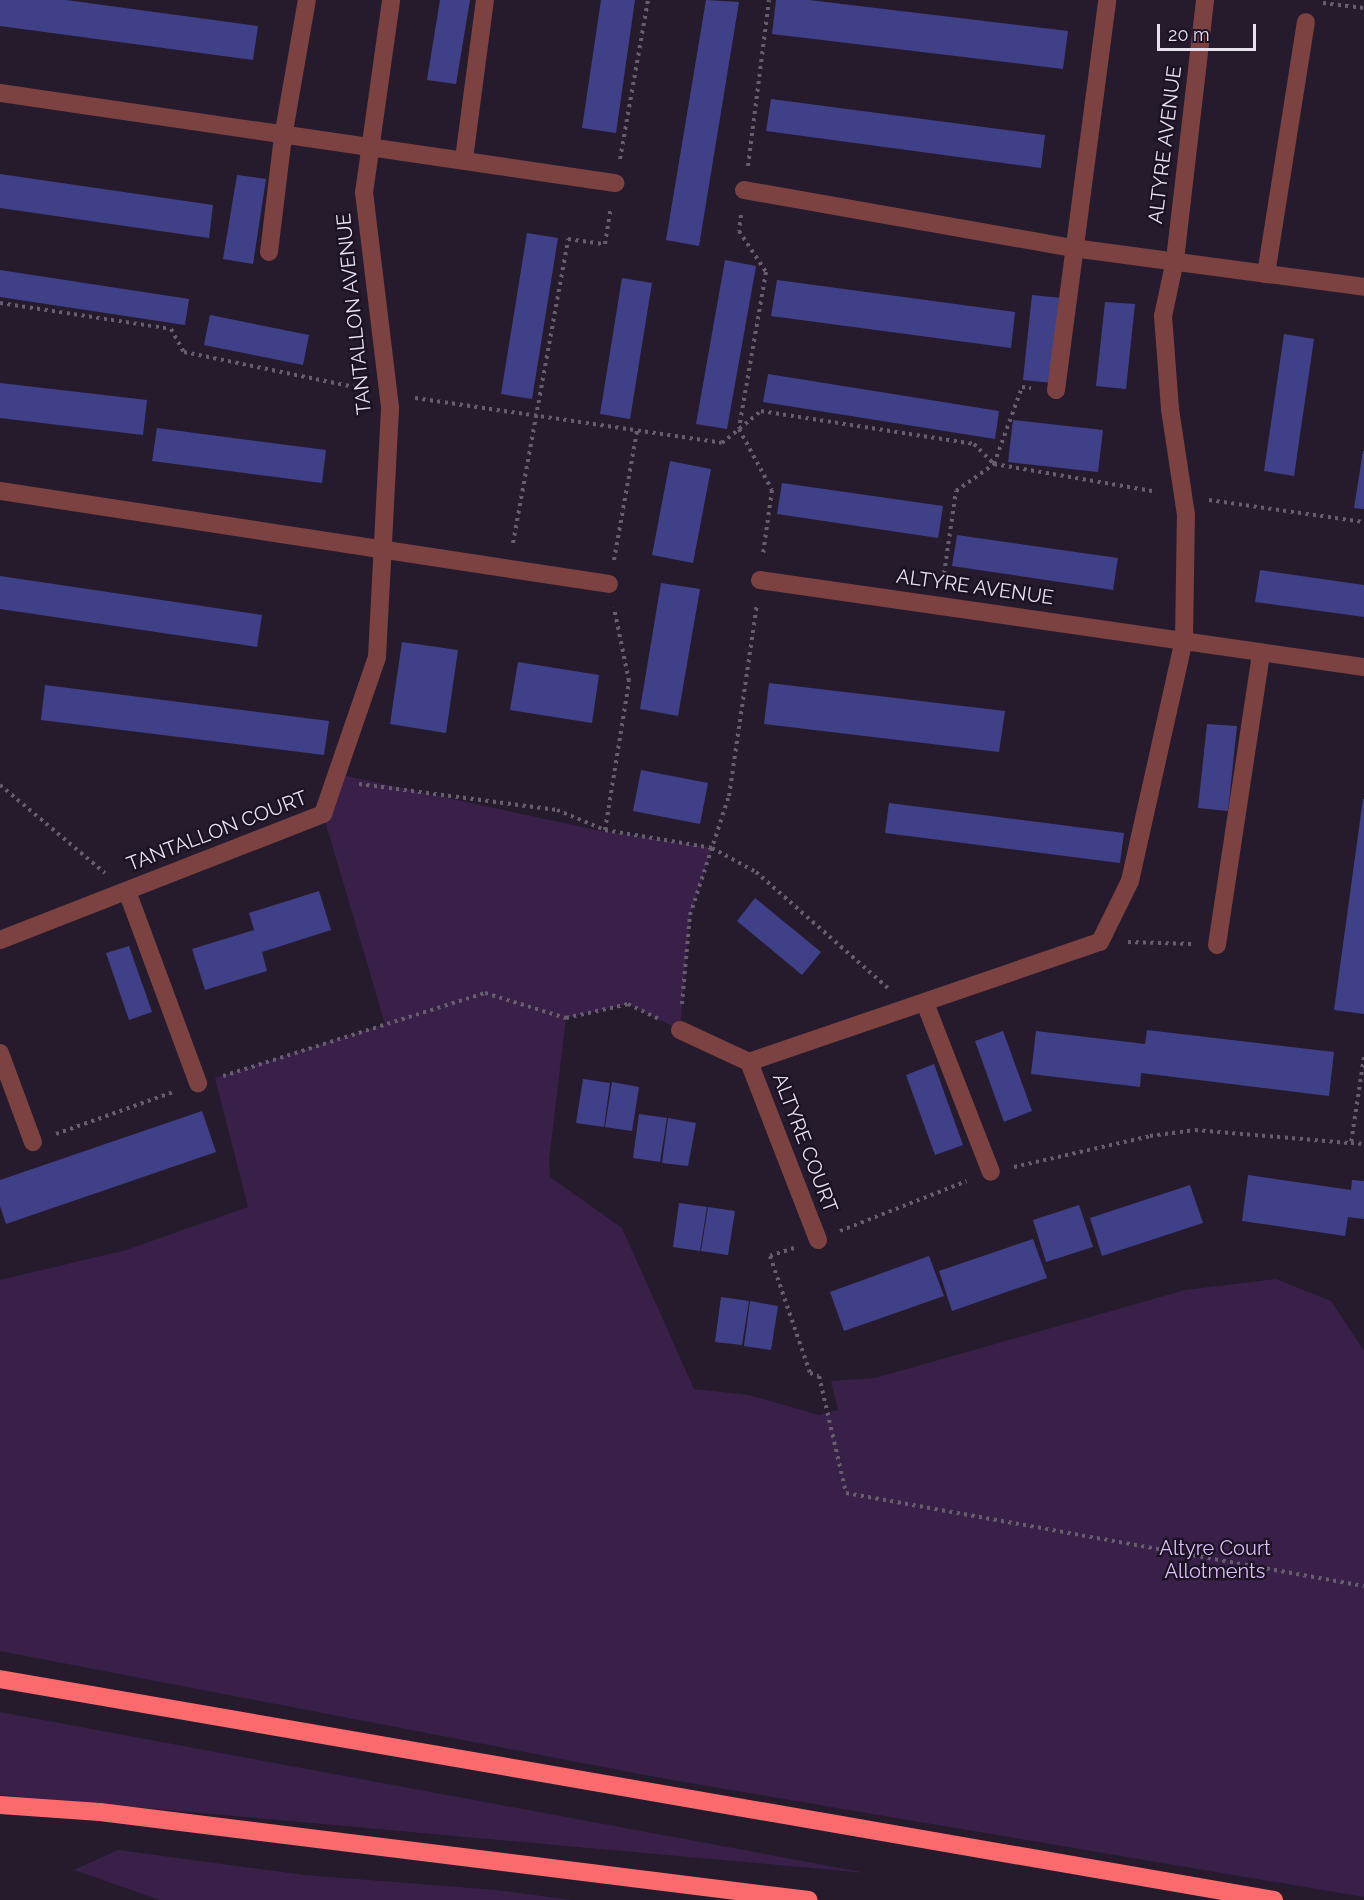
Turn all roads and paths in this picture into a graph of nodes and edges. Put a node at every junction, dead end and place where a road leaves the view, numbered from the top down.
1 (307, 0) edge
2 (391, 0) edge
3 (485, 0) edge
4 (648, 0) edge
5 (769, 0) edge
6 (1107, 0) edge
7 (1205, 0) edge
8 (1317, 3) dead end
9 (1364, 8) edge
10 (1306, 22) dead end
11 (0, 93) edge
12 (283, 137) junction
13 (369, 146) junction
14 (464, 159) junction
15 (615, 183) junction
16 (744, 190) junction
17 (1073, 248) junction
18 (269, 252) dead end
19 (1175, 260) junction
20 (1266, 274) junction
21 (1364, 287) edge
22 (0, 303) edge
23 (1056, 390) joint
24 (389, 394) junction
25 (535, 416) junction
26 (740, 429) junction
27 (638, 431) junction
28 (994, 464) junction
29 (0, 490) edge
30 (1183, 496) junction
31 (1364, 522) edge
32 (382, 550) junction
33 (509, 568) junction
34 (760, 580) junction
35 (609, 584) junction
36 (939, 605) junction
37 (1184, 639) junction
38 (1261, 654) junction
39 (1364, 667) edge
40 (334, 781) junction
41 (0, 785) edge
42 (323, 814) joint
43 (605, 830) junction
44 (712, 848) junction
45 (127, 891) junction
46 (0, 940) edge
47 (1100, 942) junction
48 (1218, 945) joint
49 (918, 1005) junction
50 (680, 1030) junction
51 (0, 1053) edge
52 (1364, 1057) edge
53 (749, 1062) junction
54 (198, 1083) junction
55 (33, 1142) joint
56 (1351, 1143) junction
57 (1364, 1144) edge
58 (991, 1172) junction
59 (818, 1240) junction
60 (1364, 1586) edge
61 (0, 1679) edge
62 (0, 1804) edge
63 (809, 1900) edge
64 (1274, 1900) edge

1 - 12 street
2 - 13 street, TANTALLON AVENUE
3 - 14 street
4 - 15 path
5 - 16 path
6 - 17 street
7 - 19 street, ALTYRE AVENUE
8 - 9 path
10 - 20 street
11 - 12 street
12 - 13 street
12 - 18 street
13 - 14 street
13 - 24 street, TANTALLON AVENUE
14 - 15 street
15 - 25 path
16 - 17 street
16 - 26 path
17 - 19 street
17 - 23 street
19 - 20 street
19 - 30 street, ALTYRE AVENUE
20 - 21 street
22 - 24 path
23 - 28 path
24 - 25 path
24 - 32 street, TANTALLON AVENUE
25 - 27 path
25 - 33 path
26 - 27 path
26 - 28 path
26 - 34 path
27 - 35 path
28 - 30 path
28 - 36 path
29 - 32 street
30 - 31 path
30 - 37 street, ALTYRE AVENUE
32 - 33 street
32 - 40 street, TANTALLON AVENUE
33 - 35 street
34 - 36 street, ALTYRE AVENUE
34 - 44 path
35 - 43 path
36 - 37 street, ALTYRE AVENUE
37 - 38 street, ALTYRE AVENUE
37 - 47 street, ALTYRE AVENUE
38 - 39 street, ALTYRE AVENUE
38 - 48 street
40 - 42 street, TANTALLON AVENUE
40 - 43 path
41 - 45 path
42 - 45 street, TANTALLON COURT
43 - 44 path
44 - 49 path
44 - 50 path
45 - 46 street, TANTALLON COURT
45 - 54 street, TANTALLON COURT
47 - 48 path
47 - 49 street, ALTYRE COURT
49 - 53 street, ALTYRE COURT
49 - 58 street
50 - 53 street, ALTYRE COURT
50 - 54 path
51 - 55 street
52 - 56 path
53 - 59 street, ALTYRE COURT
54 - 55 path
56 - 57 path
56 - 58 path
58 - 59 path
59 - 60 path
61 - 64 highway
62 - 63 highway

